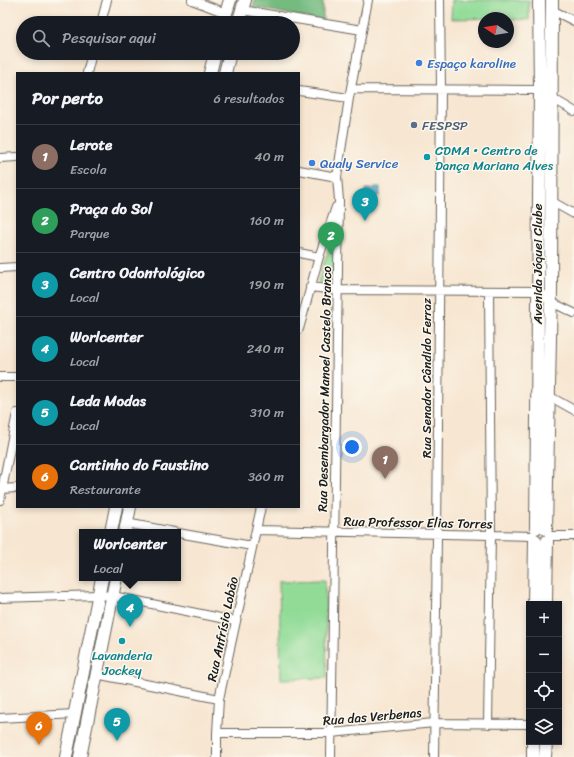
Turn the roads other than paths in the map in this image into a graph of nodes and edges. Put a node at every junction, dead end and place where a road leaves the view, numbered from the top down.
1 (107, 0) edge
2 (192, 0) edge
3 (230, 0) edge
4 (368, 0) edge
5 (440, 0) edge
6 (539, 0) edge
7 (243, 5) edge
8 (552, 5) edge
9 (103, 16) edge
10 (221, 16) edge
11 (226, 16) edge
12 (240, 16) edge
13 (295, 16) edge
14 (300, 17) edge
15 (574, 21) edge
16 (362, 30) junction
17 (90, 60) edge
18 (213, 60) edge
19 (228, 60) edge
20 (87, 72) edge
21 (210, 72) edge
22 (225, 72) edge
23 (351, 88) junction
24 (441, 89) junction
25 (540, 90) junction
26 (300, 91) edge
27 (348, 98) junction
28 (552, 98) junction
29 (574, 111) edge
30 (16, 157) edge
31 (0, 158) edge
32 (300, 170) edge
33 (337, 177) junction
34 (339, 200) junction
35 (551, 201) junction
36 (574, 214) edge
37 (300, 253) edge
38 (319, 256) junction
39 (16, 267) edge
40 (0, 268) edge
41 (310, 287) junction
42 (338, 290) junction
43 (438, 291) junction
44 (489, 291) junction
45 (538, 291) junction
46 (551, 302) junction
47 (574, 313) edge
48 (300, 324) edge
49 (0, 377) edge
50 (16, 377) edge
51 (549, 396) junction
52 (574, 410) edge
53 (16, 418) edge
54 (16, 488) edge
55 (1, 489) edge
56 (0, 500) edge
57 (116, 508) edge
58 (130, 508) edge
59 (261, 508) edge
60 (125, 528) edge
61 (112, 529) edge
62 (137, 529) edge
63 (256, 530) junction
64 (334, 532) junction
65 (181, 534) edge
66 (437, 534) junction
67 (491, 535) junction
68 (541, 535) junction
69 (574, 536) edge
70 (252, 546) junction
71 (101, 581) edge
72 (116, 581) edge
73 (99, 595) junction
74 (113, 596) junction
75 (0, 598) edge
76 (534, 601) edge
77 (546, 601) edge
78 (235, 621) junction
79 (96, 674) junction
80 (219, 699) junction
81 (75, 714) junction
82 (0, 718) edge
83 (434, 723) junction
84 (488, 724) junction
85 (526, 724) edge
86 (331, 733) junction
87 (217, 734) junction
88 (533, 745) edge
89 (546, 745) edge
90 (66, 757) edge
91 (80, 757) edge
92 (217, 757) edge
93 (331, 757) edge
94 (434, 757) edge
95 (533, 757) edge
96 (545, 757) edge

1 - 9 street
2 - 10 street
3 - 11 main road
4 - 16 street, Rua Desembargador Manoel Castelo Branco
5 - 24 street, Rua Senador Cândido Ferraz
6 - 25 main road, Avenida Jóquei Clube
7 - 12 main road
7 - 13 street
8 - 15 street
8 - 28 main road, Avenida Jóquei Clube
14 - 16 street
16 - 23 street, Rua Desembargador Manoel Castelo Branco
17 - 20 street
18 - 21 main road
19 - 22 main road
23 - 24 street
23 - 27 street, Rua Desembargador Manoel Castelo Branco
24 - 25 street
24 - 43 street, Rua Senador Cândido Ferraz
25 - 28 street
25 - 45 main road, Avenida Jóquei Clube
26 - 27 street
27 - 33 street, Rua Desembargador Manoel Castelo Branco
28 - 29 street
28 - 35 main road, Avenida Jóquei Clube
30 - 31 street
32 - 33 street
33 - 34 street, Rua Desembargador Manoel Castelo Branco
34 - 38 street
34 - 42 street, Rua Desembargador Manoel Castelo Branco
35 - 36 street
35 - 46 main road, Avenida Jóquei Clube
37 - 38 street
38 - 41 street
39 - 40 street
41 - 42 street
41 - 48 street
42 - 43 street
42 - 64 street, Rua Desembargador Manoel Castelo Branco
43 - 44 street
43 - 66 street, Rua Senador Cândido Ferraz
44 - 45 street
44 - 67 street
45 - 46 street
45 - 68 main road, Avenida Jóquei Clube
46 - 47 street
46 - 51 main road, Avenida Jóquei Clube
49 - 50 street
51 - 52 street
51 - 68 main road, Avenida Jóquei Clube
53 - 55 street
54 - 55 street
55 - 56 street
57 - 61 main road
58 - 60 main road
59 - 63 street, Rua Anfrísio Lobão
60 - 62 street
63 - 64 street, Rua Professor Elias Torres
63 - 70 street, Rua Anfrísio Lobão
64 - 66 street, Rua Professor Elias Torres
64 - 86 street, Rua Desembargador Manoel Castelo Branco
65 - 70 street
66 - 67 street, Rua Professor Elias Torres
66 - 83 street, Rua Senador Cândido Ferraz
67 - 68 street, Rua Professor Elias Torres
67 - 84 street
68 - 69 street, Rua Professor Elias Torres
68 - 76 main road, Avenida Jóquei Clube
68 - 77 main road, Avenida Jóquei Clube
70 - 78 street, Rua Anfrísio Lobão
71 - 73 main road
72 - 74 main road
73 - 74 street
73 - 75 street
73 - 81 main road
74 - 78 street
74 - 79 main road
78 - 80 street, Rua Anfrísio Lobão
79 - 80 street
79 - 91 main road
80 - 87 street, Rua Anfrísio Lobão
81 - 82 street
81 - 90 main road
83 - 84 street, Rua das Verbenas
83 - 86 street, Rua das Verbenas
83 - 94 street, Rua Senador Cândido Ferraz
84 - 85 street, Rua das Verbenas
86 - 87 street, Rua das Verbenas
86 - 93 street, Rua Desembargador Manoel Castelo Branco
87 - 92 street, Rua Anfrísio Lobão
88 - 95 main road
89 - 96 main road

